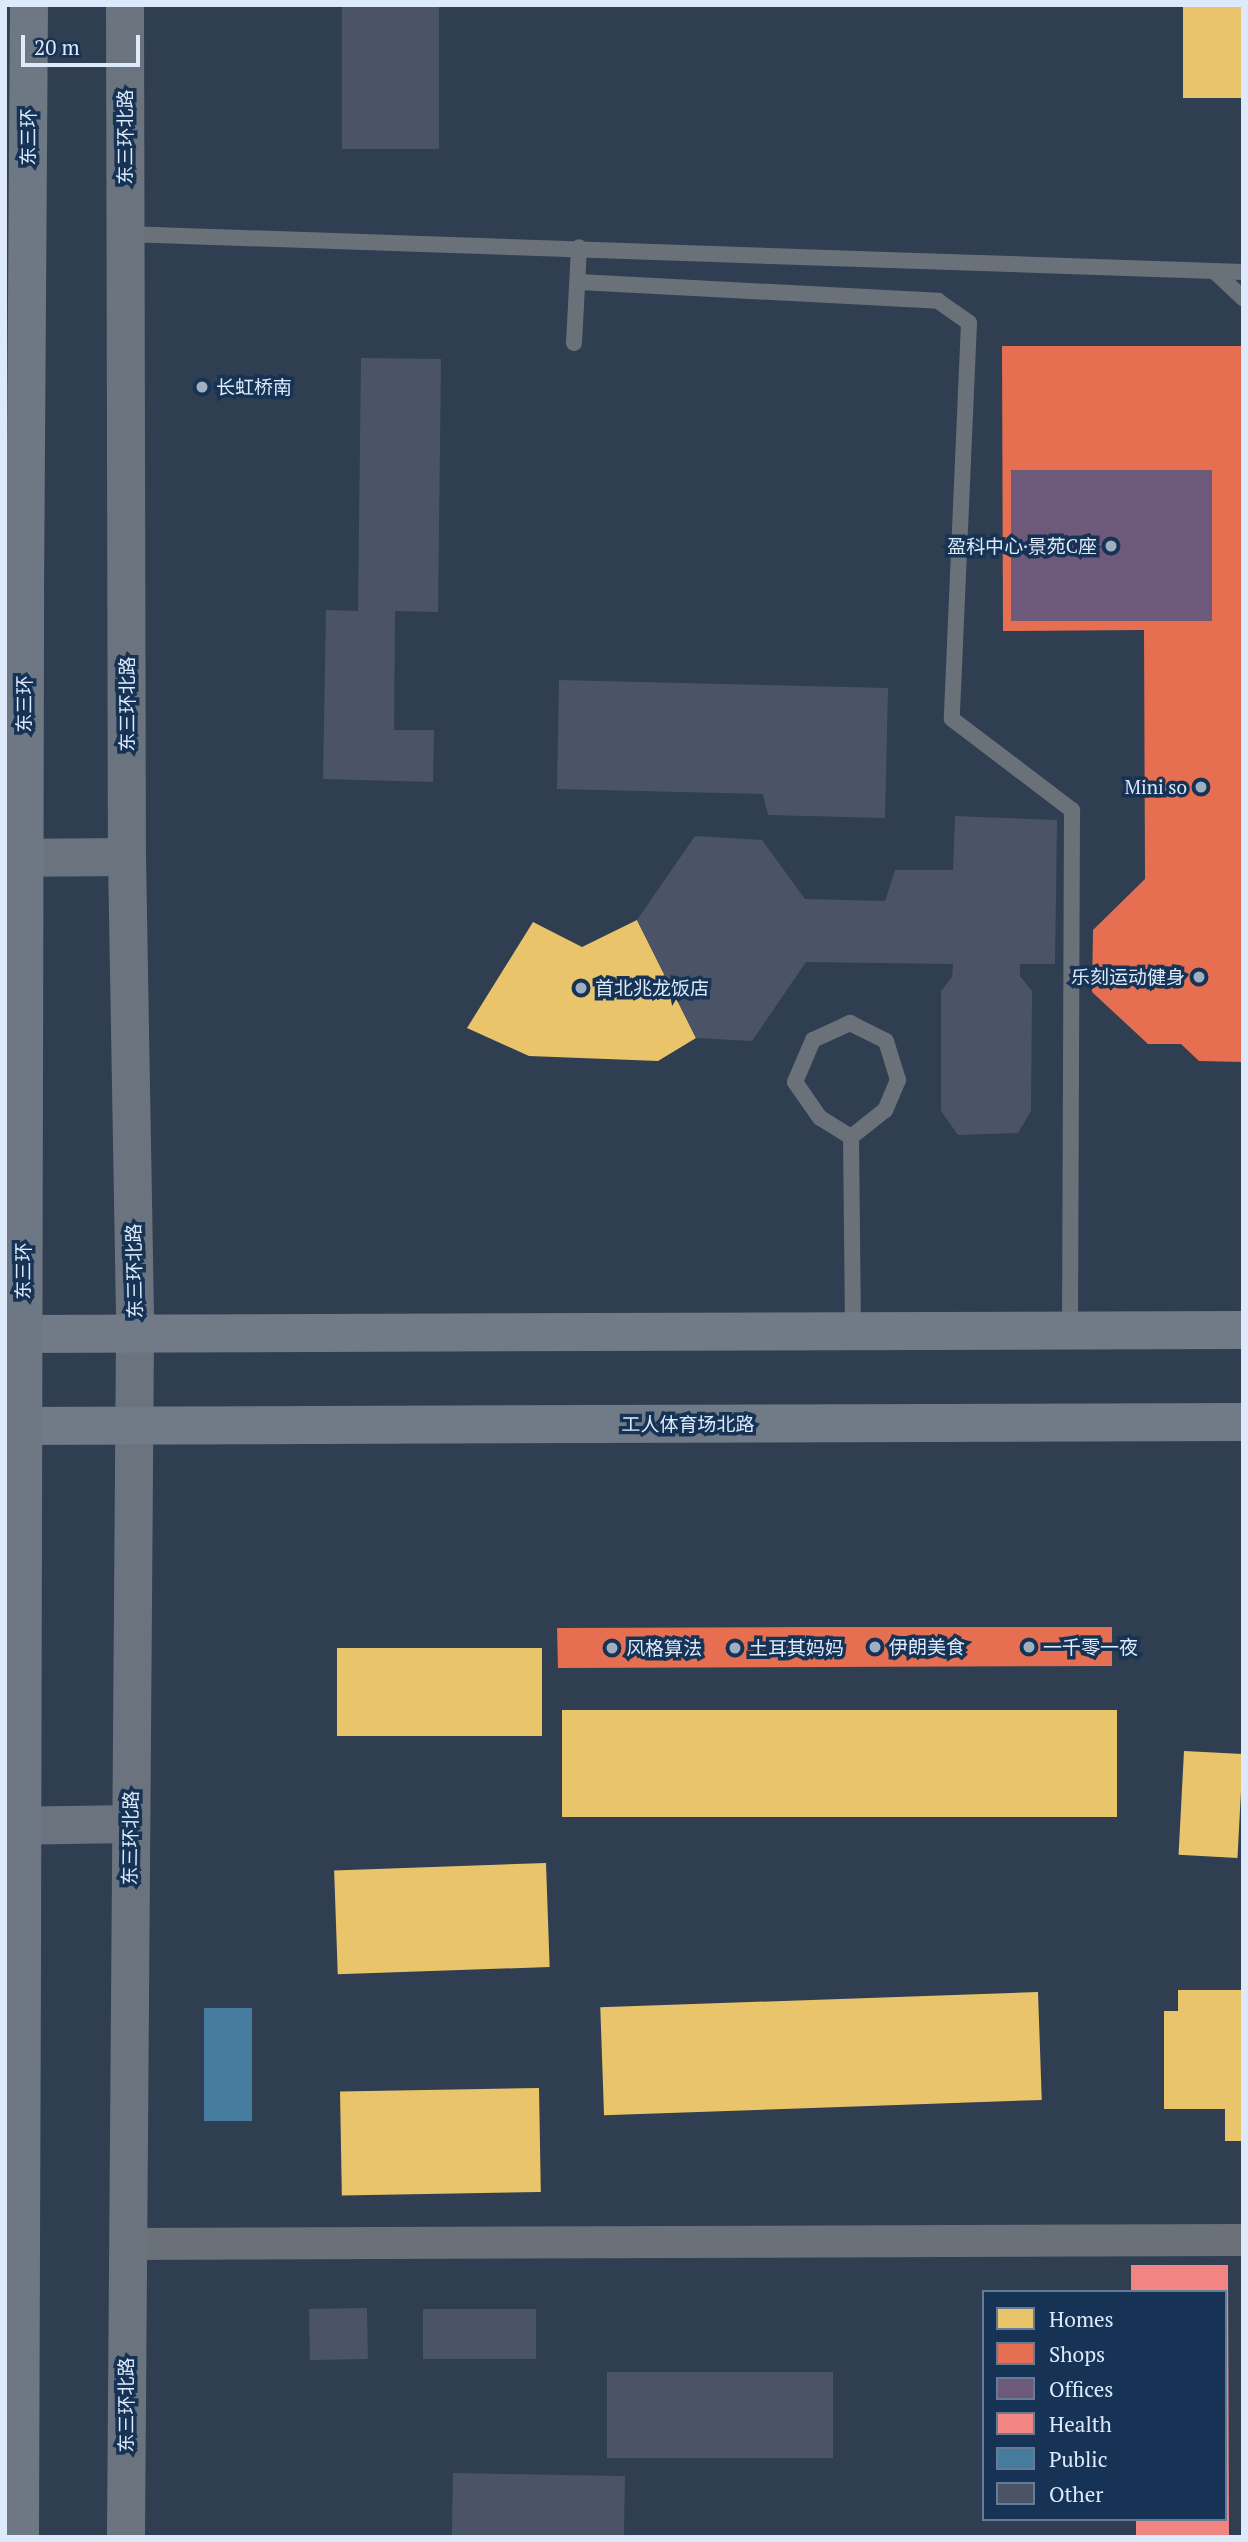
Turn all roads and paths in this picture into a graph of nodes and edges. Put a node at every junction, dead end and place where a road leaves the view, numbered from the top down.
1 (29, 5) edge
2 (125, 5) edge
3 (126, 234) junction
4 (579, 247) junction
5 (1214, 271) junction
6 (1243, 272) edge
7 (579, 282) junction
8 (1243, 298) edge
9 (574, 343) dead end
10 (127, 857) junction
11 (5, 858) edge
12 (851, 1138) junction
13 (1243, 1330) edge
14 (1070, 1333) junction
15 (5, 1334) edge
16 (853, 1334) junction
17 (135, 1336) junction
18 (1243, 1422) edge
19 (5, 1426) edge
20 (134, 1426) junction
21 (130, 1824) junction
22 (5, 1826) edge
23 (1243, 2239) edge
24 (126, 2245) junction
25 (20, 2537) edge
26 (126, 2537) edge

1 - 25 highway, 东三环, bridge
2 - 3 street, 东三环北路
3 - 4 lane
3 - 10 street, 东三环北路
4 - 5 lane
4 - 7 lane
5 - 6 lane
5 - 8 lane
7 - 9 lane
7 - 14 lane
10 - 11 street
10 - 17 street, 东三环北路
12 - 12 lane
12 - 16 lane
13 - 14 main road
14 - 16 main road
15 - 17 main road
16 - 17 main road
17 - 20 street, 东三环北路
18 - 20 main road, 工人体育场北路
19 - 20 main road, 工人体育场北路
20 - 21 street, 东三环北路
21 - 22 street
21 - 24 street, 东三环北路
23 - 24 street
24 - 26 street, 东三环北路

